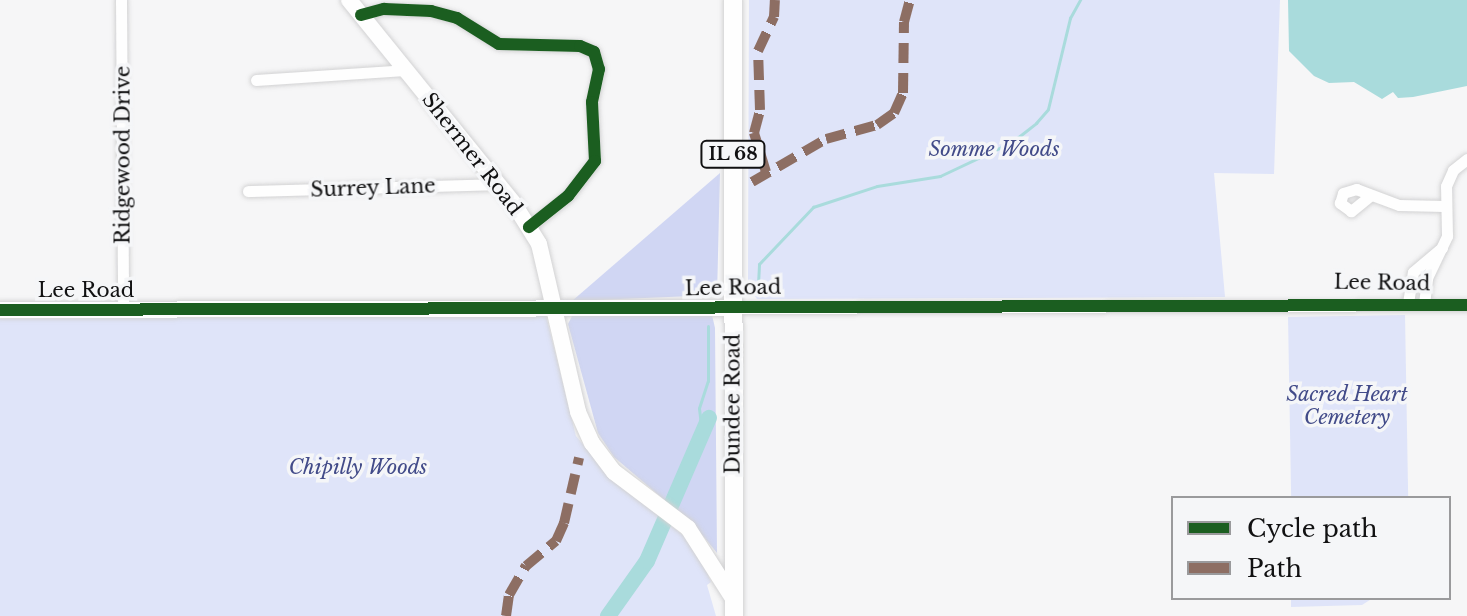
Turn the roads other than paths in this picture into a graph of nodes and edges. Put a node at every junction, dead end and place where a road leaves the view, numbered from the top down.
1 (121, 0) edge
2 (349, 0) edge
3 (733, 0) edge
4 (361, 15) junction
5 (405, 70) junction
6 (256, 80) dead end
7 (1467, 159) edge
8 (497, 184) junction
9 (248, 191) dead end
10 (1371, 195) dead end
11 (1444, 206) junction
12 (529, 227) junction
13 (1445, 245) junction
14 (1408, 303) junction
15 (1424, 304) junction
16 (1467, 305) edge
17 (733, 308) junction
18 (0, 310) edge
19 (123, 310) junction
20 (557, 310) junction
21 (734, 608) edge

1 - 19 street, Ridgewood Drive
2 - 4 main road, Shermer Road
3 - 17 main road, Dundee Road / IL 68
4 - 5 main road, Shermer Road
4 - 12 street
5 - 6 street
5 - 8 main road, Shermer Road
7 - 11 street
8 - 9 street, Surrey Lane
8 - 12 main road, Shermer Road
10 - 11 street
11 - 13 street
12 - 20 main road, Shermer Road
13 - 14 street
13 - 15 street
14 - 15 street, Lee Road
14 - 17 street, Lee Road
15 - 16 street, Lee Road
17 - 20 main road, Lee Road
17 - 21 main road, Dundee Road / IL 68
18 - 19 main road, Lee Road
19 - 20 main road, Lee Road
20 - 21 main road, Shermer Road

